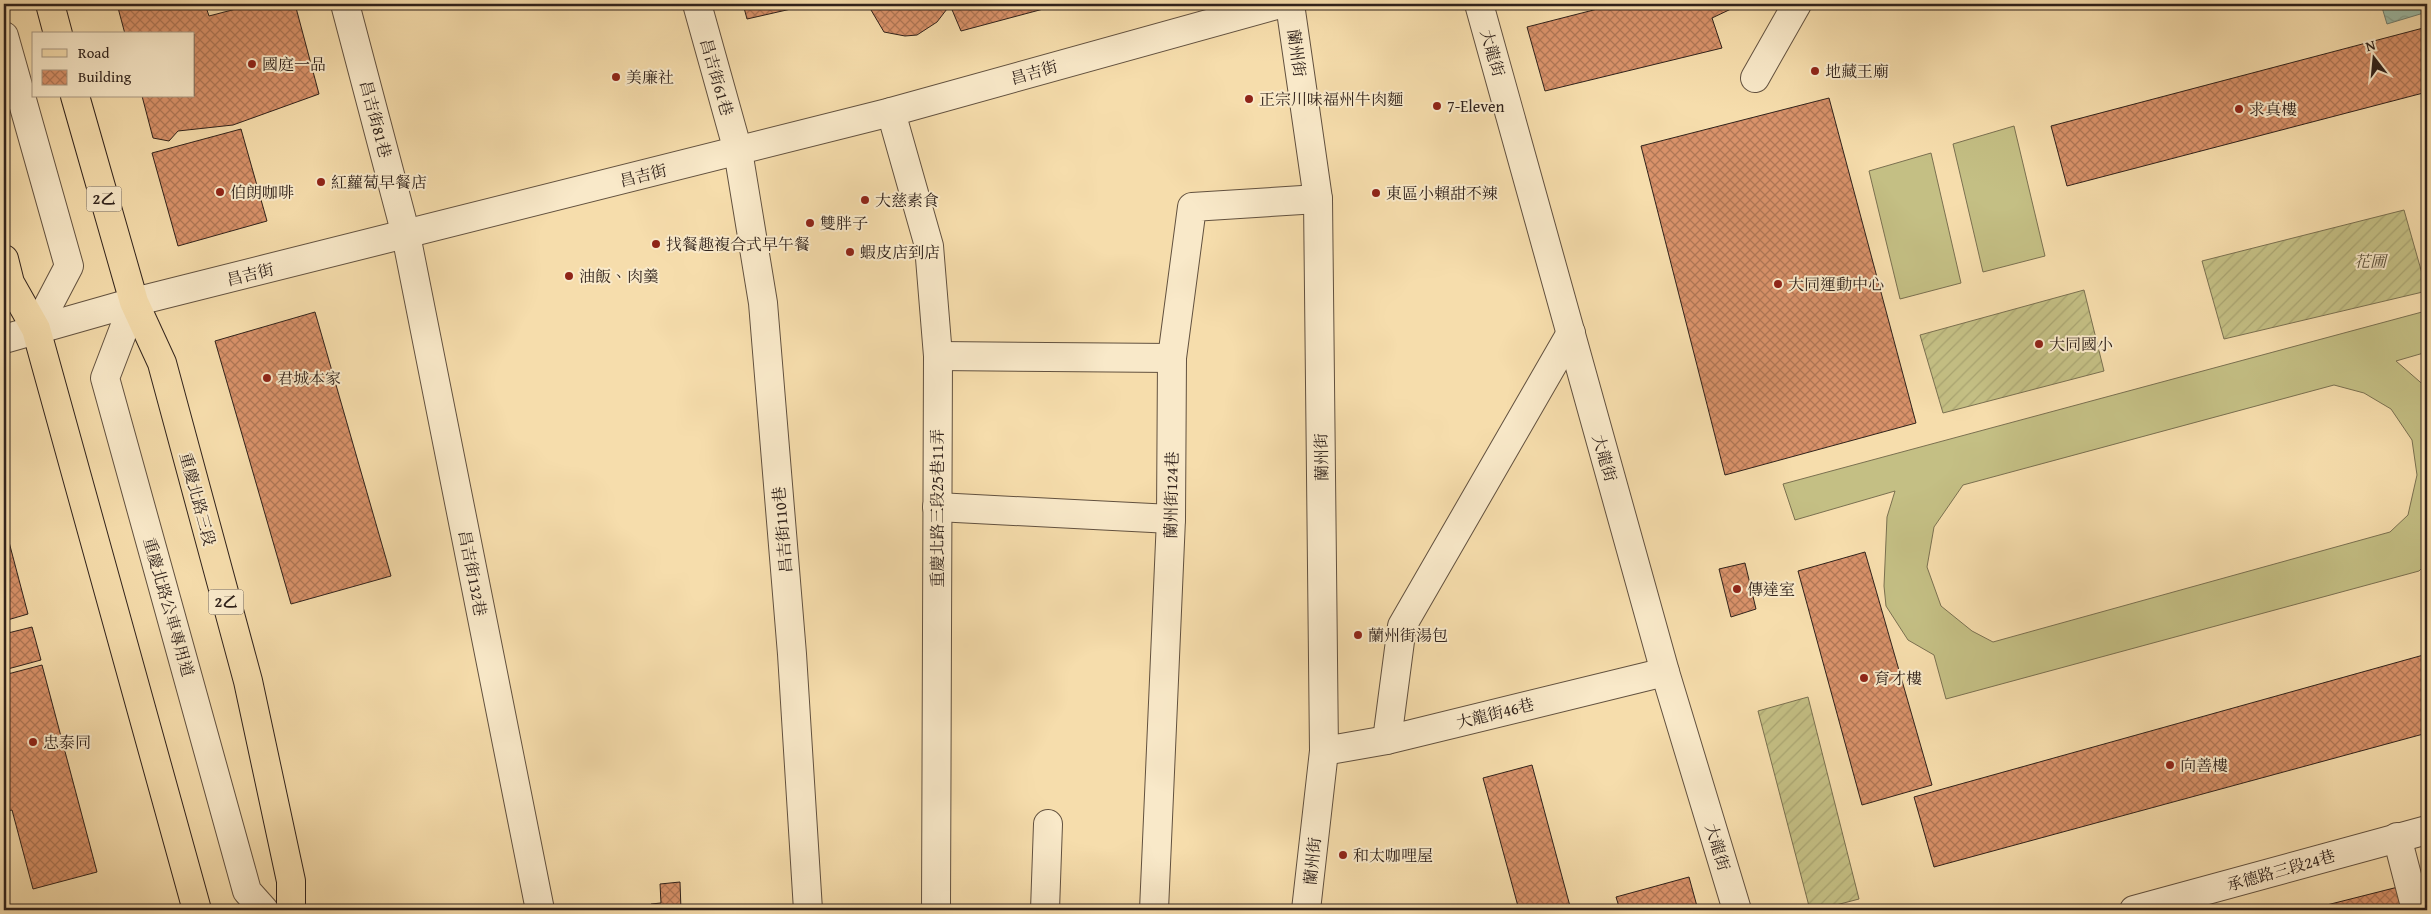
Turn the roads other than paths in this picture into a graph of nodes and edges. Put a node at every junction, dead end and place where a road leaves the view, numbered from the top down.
1 (50, 4) edge
2 (345, 4) edge
3 (697, 4) edge
4 (1280, 4) edge
5 (1290, 4) edge
6 (1479, 4) edge
7 (1797, 4) edge
8 (57, 32) edge
9 (4, 36) edge
10 (1755, 78) dead end
11 (76, 98) edge
12 (891, 112) junction
13 (738, 151) junction
14 (1318, 199) junction
15 (406, 235) junction
16 (4, 259) edge
17 (134, 302) junction
18 (36, 329) junction
19 (1571, 333) junction
20 (4, 338) edge
21 (938, 356) junction
22 (1172, 358) junction
23 (937, 507) junction
24 (1171, 519) junction
25 (1665, 672) junction
26 (1387, 740) junction
27 (1324, 751) junction
28 (1048, 824) dead end
29 (2427, 830) edge
30 (2397, 837) junction
31 (197, 910) edge
32 (264, 910) edge
33 (292, 910) edge
34 (540, 910) edge
35 (808, 910) edge
36 (936, 910) edge
37 (1045, 910) edge
38 (1154, 910) edge
39 (1306, 910) edge
40 (1737, 910) edge
41 (2134, 910) edge
42 (2416, 910) edge

1 - 8 main road
2 - 15 street, 昌吉街81巷
3 - 13 street, 昌吉街61巷
4 - 12 street, 昌吉街
5 - 14 street, 蘭州街
6 - 19 street, 大龍街
7 - 10 street
9 - 18 street
11 - 17 main road, 重慶北路三段 / 2乙
12 - 13 street, 昌吉街
12 - 21 street, 重慶北路三段25巷11弄
13 - 15 street, 昌吉街
13 - 35 street, 昌吉街110巷
14 - 22 street, 蘭州街124巷
14 - 27 street, 蘭州街
15 - 17 street, 昌吉街
15 - 34 street, 昌吉街132巷
16 - 18 main road
17 - 18 street, 昌吉街
17 - 32 street, 重慶北路公車專用道
17 - 33 main road, 重慶北路三段 / 2乙
18 - 20 street, 昌吉街
18 - 31 main road
19 - 25 street, 大龍街
19 - 26 street
21 - 22 street
21 - 23 street, 重慶北路三段25巷11弄
22 - 24 street, 蘭州街124巷
23 - 24 street
23 - 36 street, 重慶北路三段25巷11弄
24 - 38 street, 蘭州街124巷
25 - 26 street, 大龍街46巷
25 - 40 street, 大龍街
26 - 27 street, 大龍街46巷
27 - 39 street, 蘭州街
28 - 37 street
29 - 30 street, 承德路三段24巷
30 - 41 street, 承德路三段24巷
30 - 42 street

